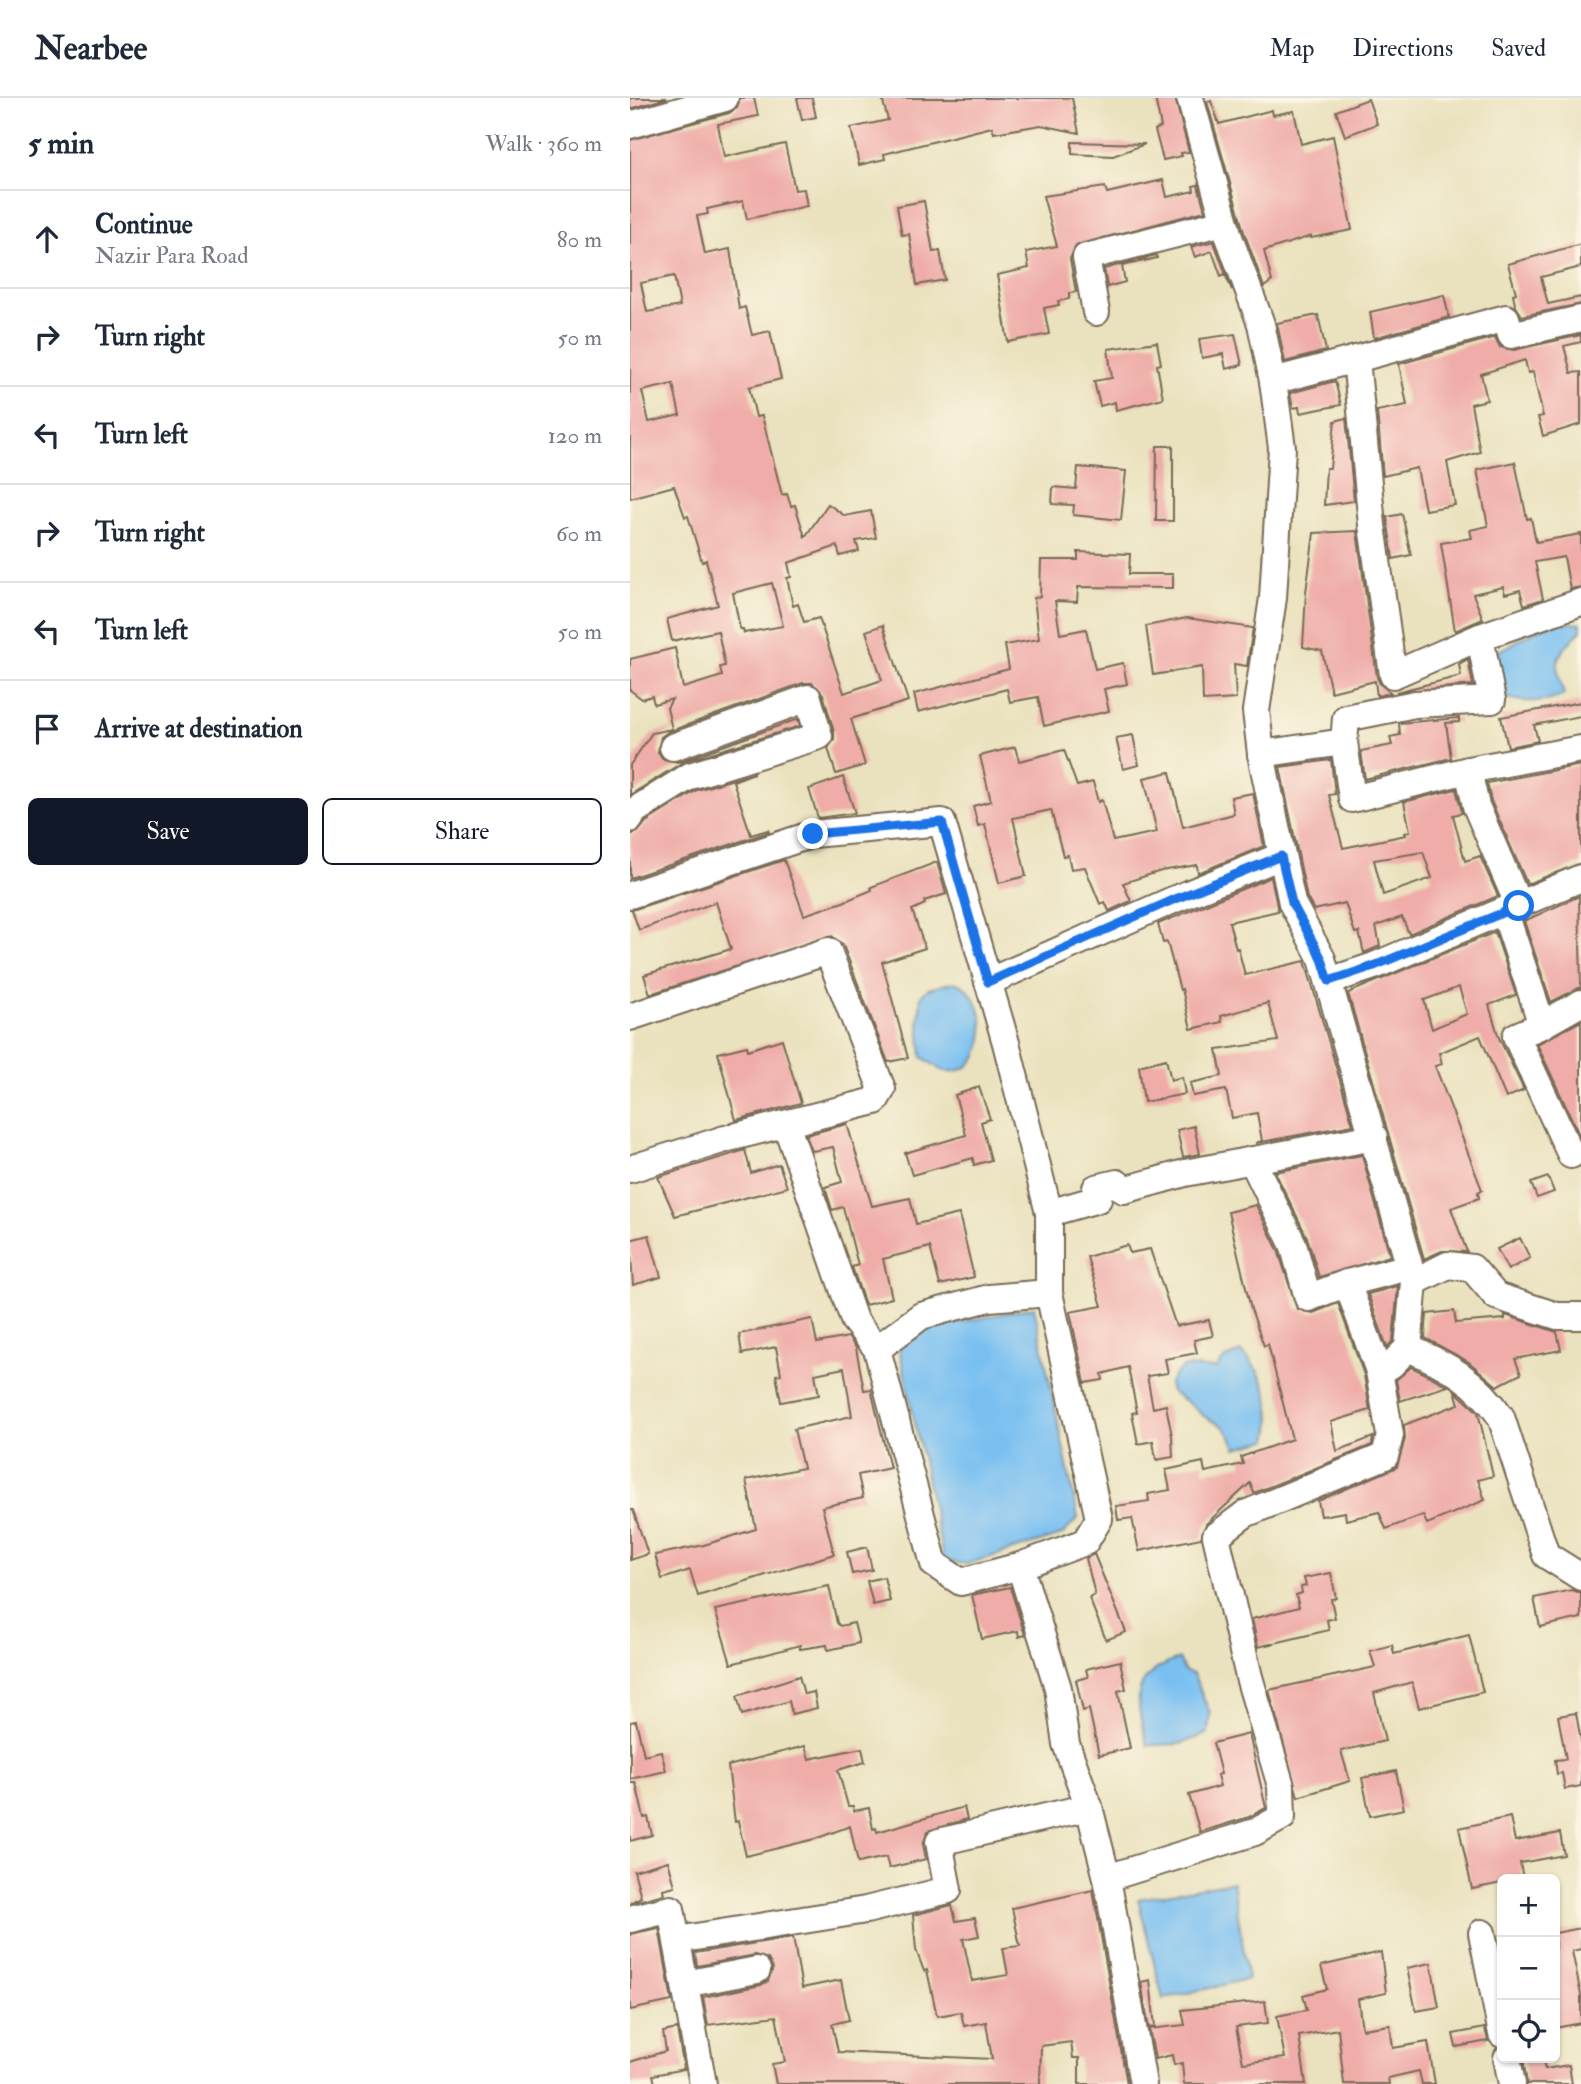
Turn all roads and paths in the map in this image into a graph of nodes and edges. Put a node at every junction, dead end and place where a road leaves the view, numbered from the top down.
1 (725, 98) edge
2 (1190, 98) edge
3 (630, 125) edge
4 (1224, 222) junction
5 (1096, 312) dead end
6 (1581, 319) edge
7 (1356, 359) junction
8 (1273, 382) junction
9 (1581, 602) edge
10 (1480, 637) junction
11 (1344, 742) junction
12 (673, 747) dead end
13 (1581, 749) edge
14 (1261, 754) junction
15 (1468, 770) junction
16 (630, 820) edge
17 (1281, 856) junction
18 (1581, 878) edge
19 (630, 895) edge
20 (1512, 909) junction
21 (1329, 981) junction
22 (988, 982) junction
23 (1581, 1003) edge
24 (630, 1017) edge
25 (1542, 1025) junction
26 (786, 1124) junction
27 (1374, 1137) junction
28 (1571, 1155) dead end
29 (1252, 1160) junction
30 (630, 1169) edge
31 (1049, 1213) junction
32 (1412, 1275) junction
33 (1347, 1283) junction
34 (1049, 1293) junction
35 (1581, 1316) edge
36 (1408, 1348) junction
37 (877, 1349) junction
38 (1379, 1371) junction
39 (1020, 1566) junction
40 (1581, 1577) edge
41 (1089, 1807) junction
42 (1107, 1878) junction
43 (630, 1919) edge
44 (1482, 1933) dead end
45 (677, 1940) junction
46 (757, 1970) dead end
47 (685, 1984) junction
48 (1497, 2009) edge
49 (1508, 2063) edge
50 (703, 2084) edge
51 (1143, 2084) edge
52 (1512, 2084) edge

1 - 3 street
2 - 4 street
4 - 5 street
4 - 8 street
6 - 7 street
7 - 8 street
7 - 10 street
8 - 14 street
9 - 10 street
10 - 11 street
11 - 14 street
11 - 15 street
12 - 16 street
13 - 15 street
14 - 17 street
15 - 20 street
17 - 21 street
17 - 22 street
18 - 20 street
19 - 22 street
20 - 21 street
20 - 25 street
21 - 27 street
22 - 31 street
23 - 25 street
24 - 26 street
25 - 28 street
26 - 30 street
26 - 37 street
27 - 29 street
27 - 32 street
29 - 31 street
29 - 33 street
31 - 34 street
32 - 33 street
32 - 35 street
32 - 36 street
33 - 38 street
34 - 37 street
34 - 39 street
36 - 38 street
36 - 40 street
37 - 39 street
38 - 42 street
39 - 41 street
41 - 42 street
41 - 45 street
42 - 51 street
43 - 45 street
44 - 48 street
45 - 47 street
46 - 47 street
47 - 50 street
49 - 52 street

